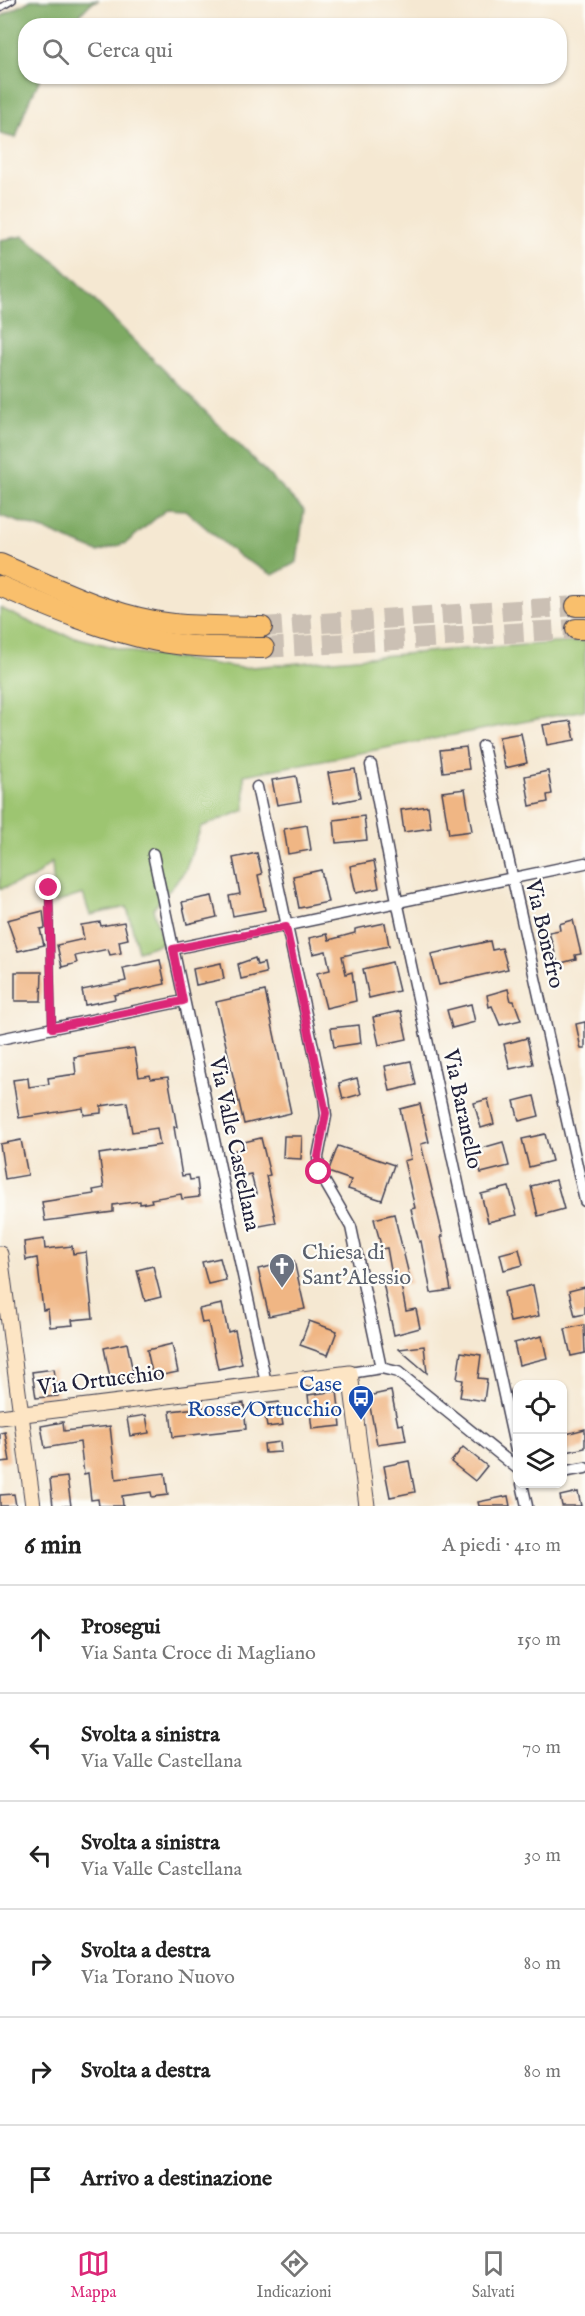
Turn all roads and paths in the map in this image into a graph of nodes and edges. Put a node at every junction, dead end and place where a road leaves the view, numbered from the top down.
1 (13, 0) edge
2 (0, 8) edge
3 (0, 564) edge
4 (0, 586) edge
5 (262, 627) tunnel mouth
6 (264, 648) tunnel mouth
7 (483, 746) dead end
8 (371, 765) dead end
9 (257, 787) dead end
10 (153, 854) dead end
11 (585, 863) edge
12 (511, 879) junction
13 (49, 888) dead end
14 (397, 901) junction
15 (286, 927) junction
16 (173, 949) junction
17 (183, 1001) junction
18 (52, 1028) junction
19 (0, 1039) edge
20 (585, 1201) edge
21 (0, 1254) edge
22 (3, 1295) edge
23 (381, 1368) junction
24 (350, 1373) junction
25 (266, 1383) junction
26 (21, 1414) junction
27 (0, 1417) edge
28 (513, 1437) edge
29 (513, 1465) edge
30 (585, 1468) edge
31 (567, 1471) edge
32 (523, 1488) edge
33 (33, 1506) edge
34 (367, 1506) edge
35 (526, 1506) edge

1 - 2 lane
3 - 5 highway
4 - 6 highway
7 - 12 street, Via Bonefro
8 - 14 street, Via Baranello
9 - 15 street
10 - 16 street, Via Valle Castellana
11 - 12 street
12 - 14 street
12 - 20 street, Via Bonefro
13 - 18 lane
14 - 15 street
14 - 28 street, Via Baranello
15 - 16 street
15 - 23 street
16 - 17 street, Via Valle Castellana
17 - 18 street
17 - 25 street, Via Valle Castellana
18 - 19 street
21 - 22 street
22 - 26 street
23 - 24 street
23 - 29 street
24 - 25 street, Via Ortucchio
24 - 34 street
25 - 26 street, Via Ortucchio
26 - 27 street, Via Ortucchio
26 - 33 street
30 - 31 street
32 - 35 street

